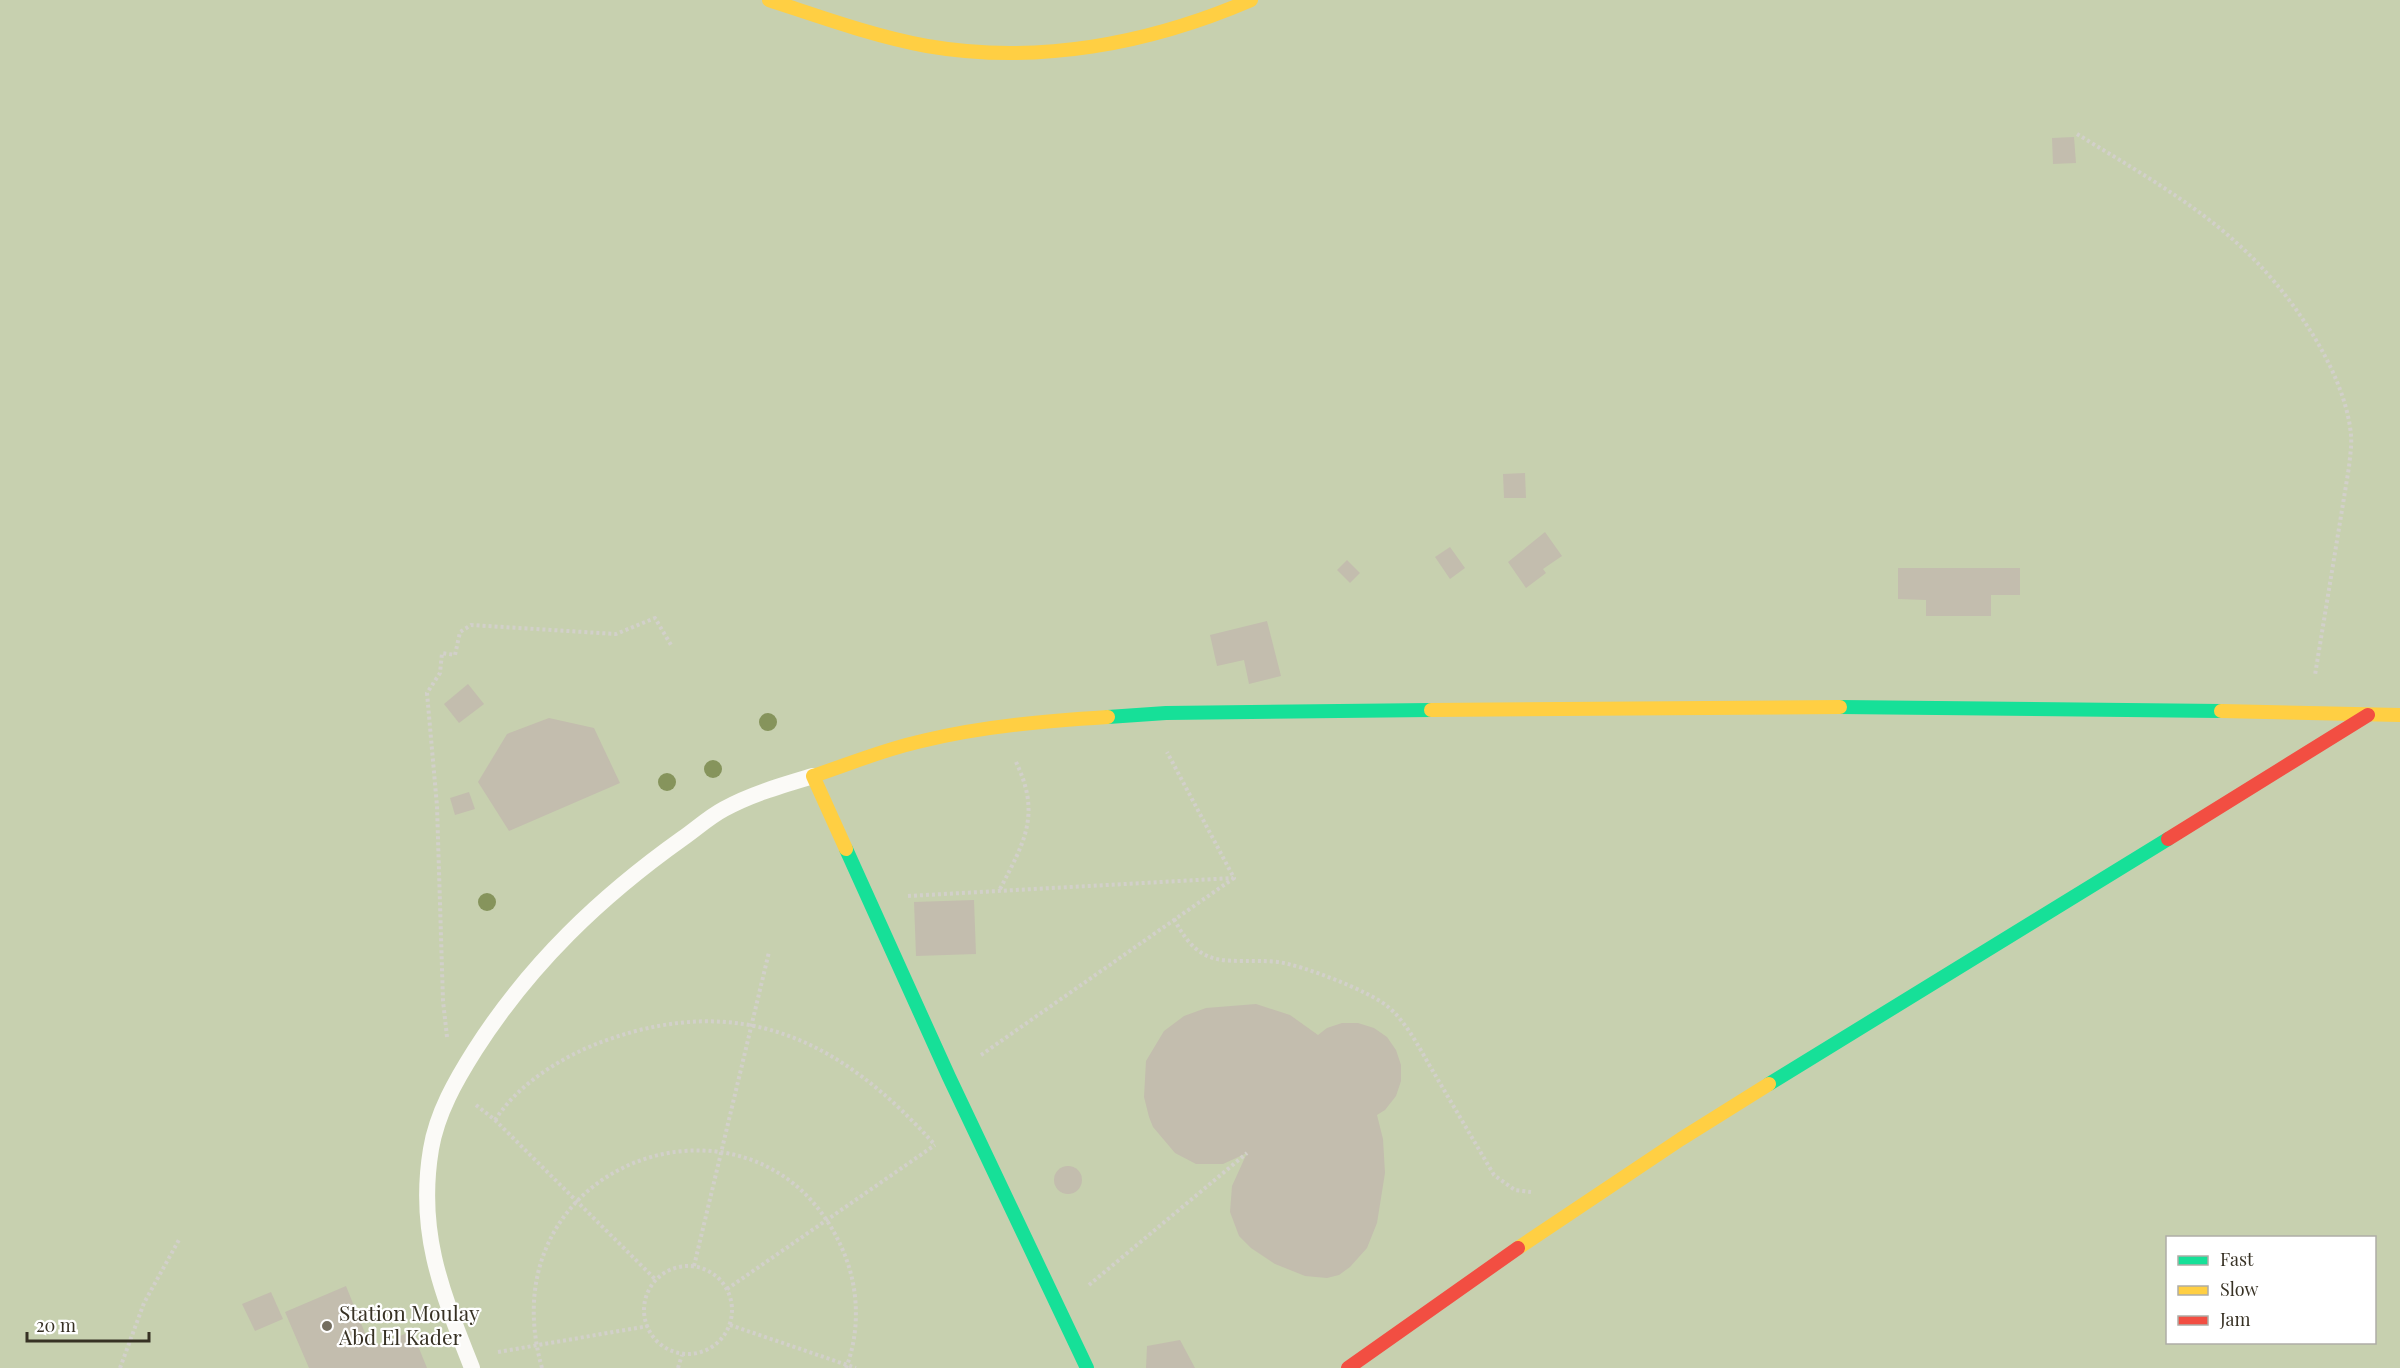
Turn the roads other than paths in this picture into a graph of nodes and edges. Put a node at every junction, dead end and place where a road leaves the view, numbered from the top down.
1 (770, 0) edge
2 (1251, 0) edge
3 (2368, 715) junction
4 (2400, 715) edge
5 (813, 776) junction
6 (470, 1363) edge
7 (1087, 1368) edge
8 (1348, 1368) edge

1 - 2 street
3 - 4 street
3 - 5 street
3 - 8 street
5 - 6 lane
5 - 7 street

